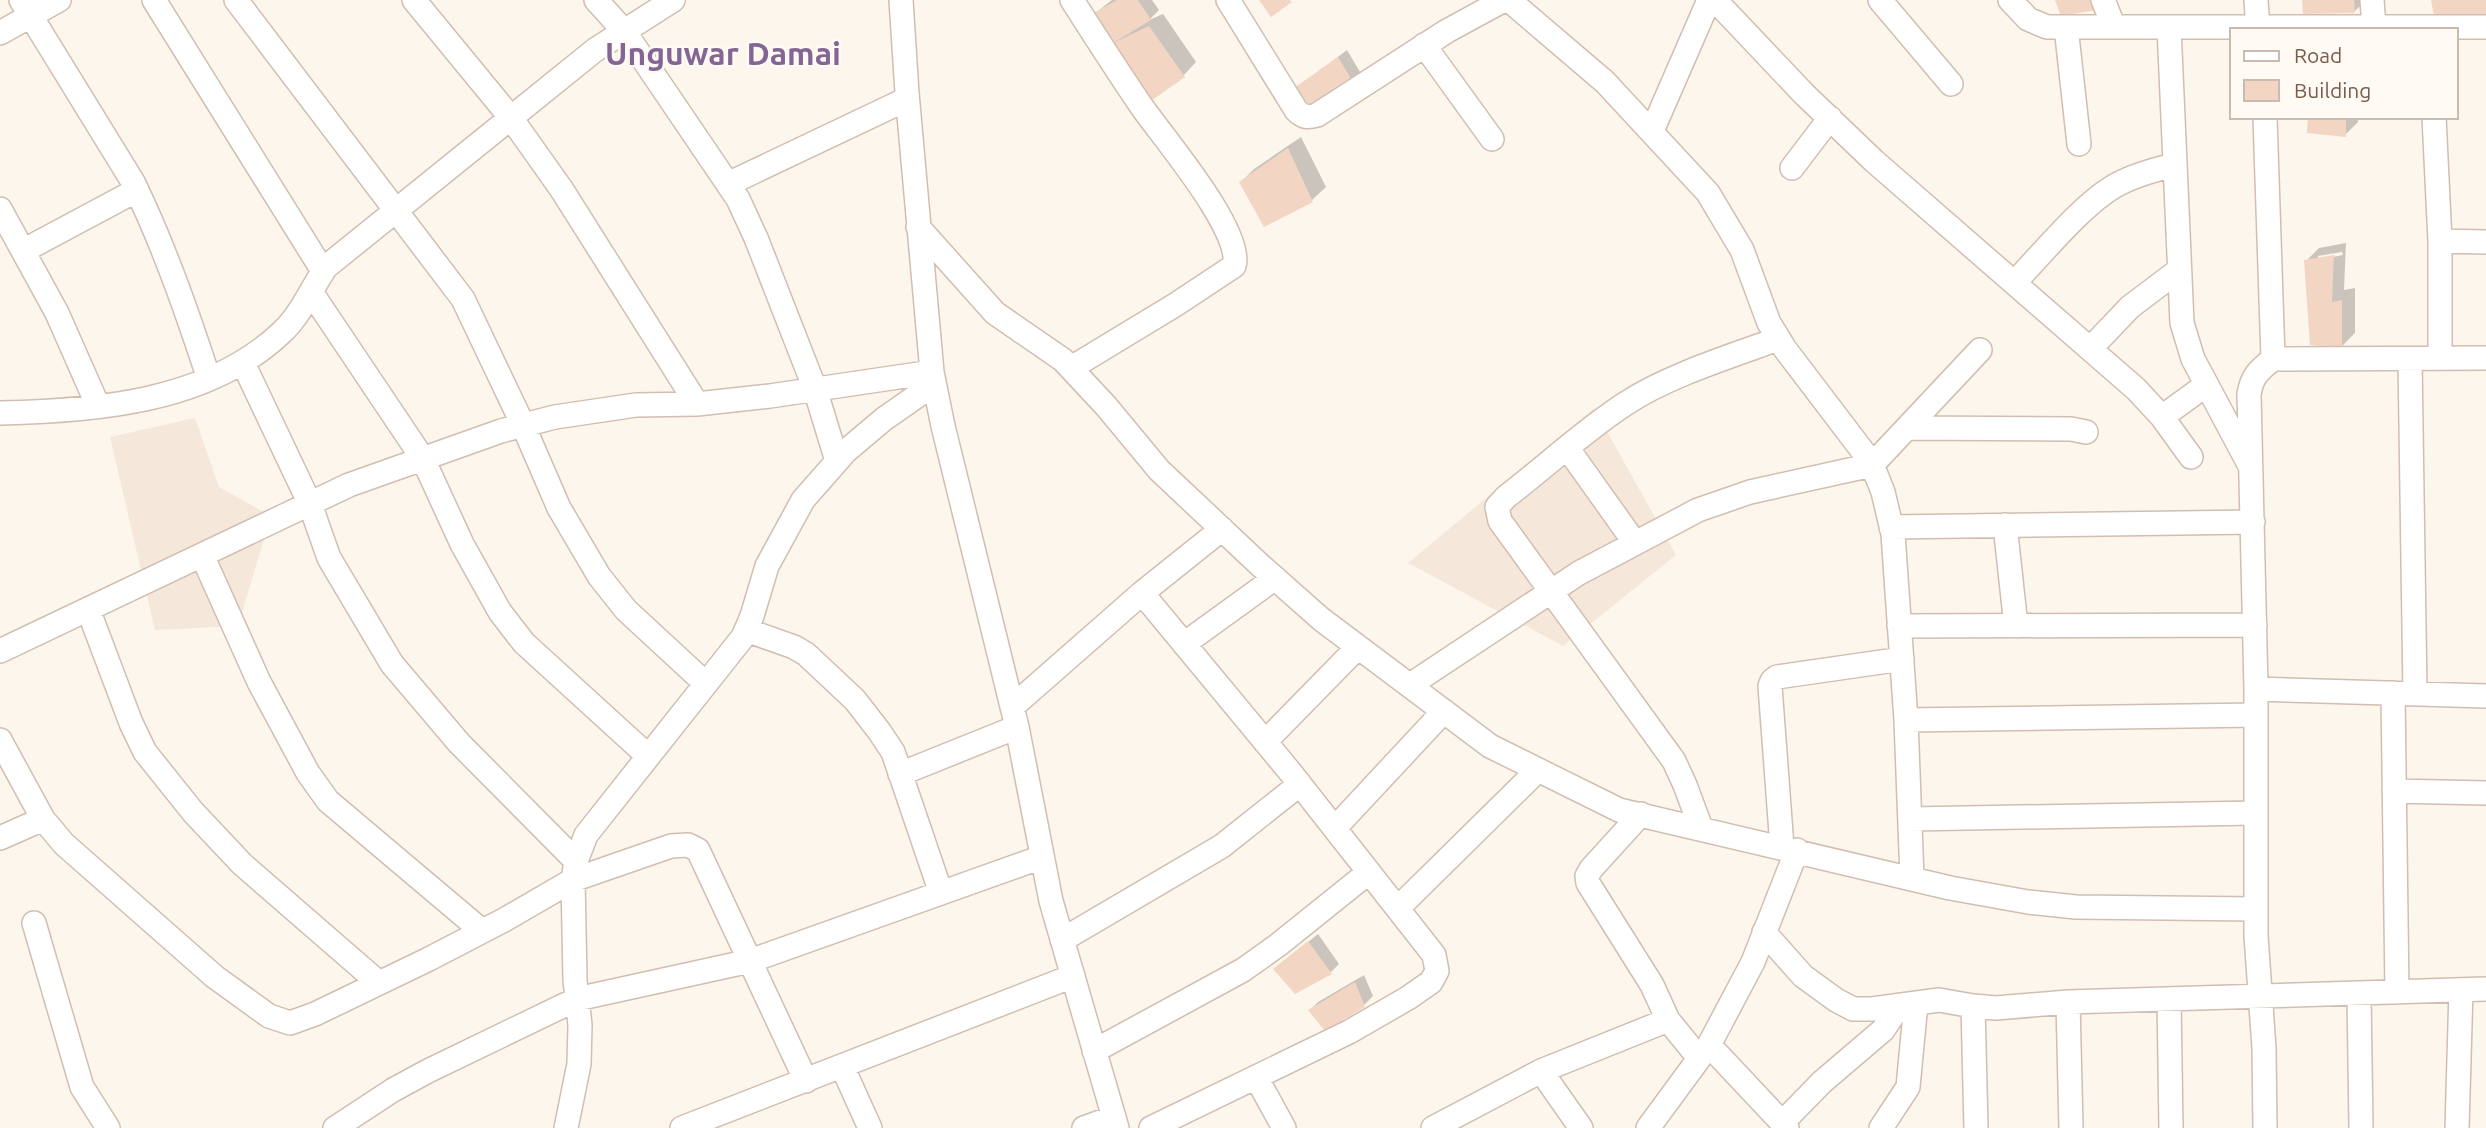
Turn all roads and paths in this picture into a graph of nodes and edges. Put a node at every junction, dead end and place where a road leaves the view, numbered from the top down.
1 (60, 0) edge
2 (154, 0) edge
3 (236, 0) edge
4 (414, 0) edge
5 (596, 0) edge
6 (673, 0) edge
7 (901, 0) edge
8 (1072, 0) edge
9 (1228, 0) edge
10 (1506, 0) edge
11 (1709, 0) edge
12 (1715, 0) edge
13 (1880, 0) edge
14 (2010, 0) edge
15 (2103, 0) edge
16 (2256, 0) edge
17 (2372, 0) edge
18 (25, 8) edge
19 (2066, 27) junction
20 (2114, 27) junction
21 (2169, 27) junction
22 (2374, 27) junction
23 (2486, 27) edge
24 (2258, 28) edge
25 (2402, 28) edge
26 (2458, 28) edge
27 (624, 31) junction
28 (0, 33) edge
29 (1424, 45) junction
30 (1951, 84) dead end
31 (907, 99) junction
32 (511, 118) junction
33 (1830, 118) junction
34 (2265, 119) edge
35 (2434, 119) edge
36 (1652, 131) junction
37 (1492, 139) dead end
38 (2079, 144) dead end
39 (2174, 165) junction
40 (1792, 168) dead end
41 (728, 184) junction
42 (137, 190) junction
43 (0, 209) edge
44 (397, 209) junction
45 (918, 228) junction
46 (2440, 241) junction
47 (2486, 242) edge
48 (23, 251) junction
49 (2179, 270) junction
50 (323, 271) junction
51 (2015, 282) junction
52 (311, 292) junction
53 (1779, 339) junction
54 (2090, 348) junction
55 (1980, 349) dead end
56 (2440, 358) junction
57 (2486, 358) edge
58 (2273, 359) junction
59 (2410, 359) junction
60 (243, 363) junction
61 (1071, 368) junction
62 (933, 378) junction
63 (209, 379) junction
64 (2206, 385) junction
65 (815, 390) junction
66 (697, 404) junction
67 (98, 406) junction
68 (0, 413) edge
69 (2162, 416) junction
70 (523, 425) junction
71 (1907, 428) junction
72 (2086, 432) dead end
73 (1568, 449) junction
74 (2191, 457) dead end
75 (423, 459) junction
76 (837, 461) junction
77 (1872, 466) junction
78 (2252, 468) junction
79 (310, 504) junction
80 (2253, 522) junction
81 (2005, 525) junction
82 (1891, 527) junction
83 (1222, 529) junction
84 (1635, 543) junction
85 (202, 555) junction
86 (1275, 578) junction
87 (1552, 590) junction
88 (1142, 593) junction
89 (88, 609) junction
90 (2255, 625) junction
91 (1899, 626) junction
92 (2016, 626) junction
93 (746, 630) junction
94 (1184, 644) junction
95 (1358, 647) junction
96 (0, 651) edge
97 (1902, 659) junction
98 (705, 683) junction
99 (1410, 685) junction
100 (2256, 689) junction
101 (2404, 694) junction
102 (2486, 696) edge
103 (1444, 710) junction
104 (2256, 715) junction
105 (1014, 717) junction
106 (1906, 720) junction
107 (0, 740) edge
108 (1265, 742) junction
109 (648, 756) junction
110 (1538, 770) junction
111 (900, 774) junction
112 (1300, 784) junction
113 (2394, 791) junction
114 (2486, 793) edge
115 (2255, 813) junction
116 (1641, 814) junction
117 (43, 819) junction
118 (1911, 819) junction
119 (1335, 828) junction
120 (1700, 828) junction
121 (0, 838) edge
122 (1790, 849) junction
123 (1042, 857) junction
124 (574, 870) junction
125 (1369, 872) junction
126 (1912, 878) junction
127 (941, 893) junction
128 (1398, 908) junction
129 (2255, 909) junction
130 (34, 923) dead end
131 (482, 931) junction
132 (1764, 933) junction
133 (1062, 940) junction
134 (750, 961) junction
135 (1073, 976) junction
136 (379, 983) junction
137 (2486, 989) edge
138 (2461, 990) junction
139 (2397, 992) junction
140 (2359, 993) junction
141 (2260, 995) junction
142 (578, 999) junction
143 (2169, 999) junction
144 (2068, 1002) junction
145 (1908, 1005) junction
146 (1973, 1006) junction
147 (1668, 1020) junction
148 (1094, 1051) junction
149 (1704, 1052) junction
150 (842, 1066) junction
151 (1541, 1070) junction
152 (1256, 1077) junction
153 (806, 1081) junction
154 (1115, 1123) edge
155 (1785, 1125) edge
156 (108, 1128) edge
157 (335, 1128) edge
158 (566, 1128) edge
159 (682, 1128) edge
160 (870, 1128) edge
161 (1084, 1128) edge
162 (1151, 1128) edge
163 (1284, 1128) edge
164 (1433, 1128) edge
165 (1581, 1128) edge
166 (1648, 1128) edge
167 (1881, 1128) edge
168 (1976, 1128) edge
169 (2071, 1128) edge
170 (2171, 1128) edge
171 (2265, 1128) edge
172 (2361, 1128) edge
173 (2457, 1128) edge

1 - 18 street
2 - 50 street
3 - 44 street
4 - 32 street
5 - 27 street
6 - 27 street
7 - 31 street
8 - 61 street
9 - 29 street
10 - 29 street
10 - 36 street
11 - 36 street
12 - 33 street
13 - 30 street
14 - 19 street
15 - 20 street
16 - 24 street
17 - 22 street
18 - 28 street
18 - 42 street
19 - 20 street
19 - 38 street
20 - 21 street
21 - 24 street
21 - 39 street
22 - 24 street
22 - 25 street
23 - 26 street
27 - 32 street
27 - 41 street
29 - 37 street
31 - 41 street
31 - 45 street
32 - 44 street
32 - 66 street
33 - 40 street
33 - 51 street
34 - 58 street
35 - 46 street
36 - 53 street
39 - 49 street
39 - 51 street
41 - 65 street
42 - 48 street
42 - 63 street
43 - 48 street
44 - 50 street
44 - 70 street
45 - 61 street
45 - 62 street
46 - 47 street
46 - 56 street
48 - 67 street
49 - 54 street
49 - 64 street
50 - 52 street
51 - 54 street
52 - 60 street
52 - 75 street
53 - 73 street
53 - 77 street
54 - 69 street
55 - 71 street
56 - 57 street
56 - 59 street
58 - 59 street
58 - 78 street
59 - 101 street
60 - 63 street
60 - 79 street
61 - 83 street
62 - 65 street
62 - 76 street
62 - 105 street
63 - 67 street
64 - 69 street
64 - 78 street
65 - 66 street
65 - 76 street
66 - 70 street
67 - 68 street
69 - 74 street
70 - 75 street
70 - 98 street
71 - 72 street
71 - 77 street
73 - 84 street
73 - 87 street
75 - 79 street
75 - 109 street
76 - 93 street
77 - 82 street
77 - 84 street
78 - 80 street
79 - 85 street
79 - 124 street
80 - 81 street
80 - 90 street
81 - 82 street
81 - 92 street
82 - 91 street
83 - 86 street
83 - 88 street
84 - 87 street
85 - 89 street
85 - 131 street
86 - 94 street
86 - 95 street
87 - 99 street
87 - 120 street
88 - 94 street
88 - 105 street
89 - 96 street
89 - 136 street
90 - 92 street
90 - 100 street
91 - 92 street
91 - 97 street
93 - 98 street
93 - 111 street
94 - 108 street
95 - 99 street
95 - 108 street
97 - 106 street
97 - 122 street
98 - 109 street
99 - 103 street
100 - 101 street
100 - 104 street
101 - 102 street
101 - 113 street
103 - 110 street
103 - 119 street
104 - 106 street
104 - 115 street
105 - 111 street
105 - 123 street
106 - 118 street
107 - 117 street
108 - 112 street
109 - 124 street
110 - 116 street
110 - 128 street
111 - 127 street
112 - 119 street
112 - 133 street
113 - 114 street
113 - 139 street
115 - 118 street
115 - 129 street
116 - 120 street
116 - 147 street
117 - 121 street
117 - 136 street
118 - 126 street
119 - 125 street
120 - 122 street
122 - 126 street
122 - 132 street
123 - 127 street
123 - 133 street
124 - 131 street
124 - 134 street
124 - 142 street
125 - 128 street
125 - 148 street
126 - 129 street
127 - 134 street
128 - 152 street
129 - 141 street
130 - 156 street
131 - 136 street
132 - 145 street
132 - 149 street
133 - 135 street
134 - 142 street
134 - 153 street
135 - 148 street
135 - 150 street
137 - 138 street
138 - 139 street
138 - 173 street
139 - 140 street
140 - 141 street
140 - 172 street
141 - 143 street
141 - 171 street
142 - 157 street
142 - 158 street
143 - 144 street
143 - 170 street
144 - 146 street
144 - 169 street
145 - 146 street
145 - 155 street
145 - 167 street
146 - 168 street
147 - 149 street
147 - 151 street
148 - 154 street
149 - 155 street
149 - 166 street
150 - 153 street
150 - 160 street
151 - 164 street
151 - 165 street
152 - 162 street
152 - 163 street
153 - 159 street
154 - 161 street

